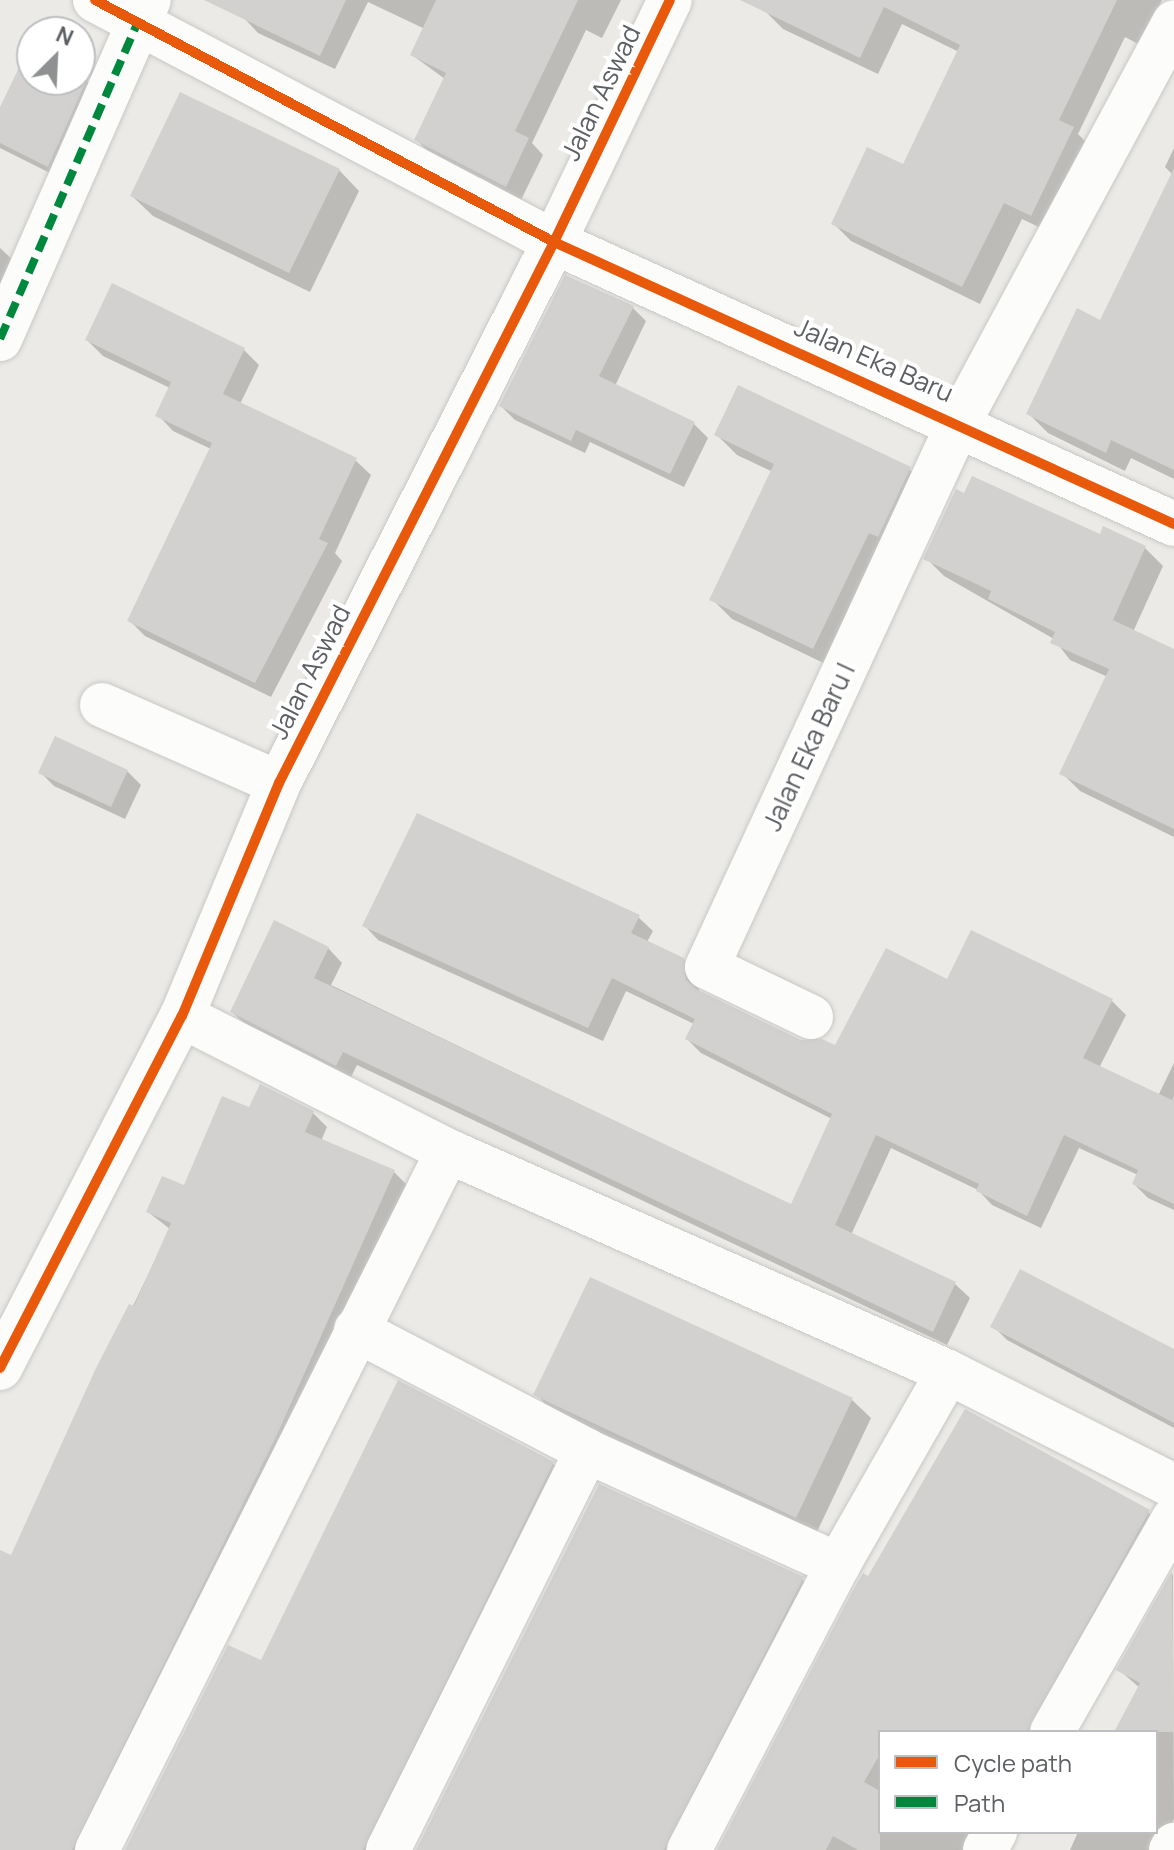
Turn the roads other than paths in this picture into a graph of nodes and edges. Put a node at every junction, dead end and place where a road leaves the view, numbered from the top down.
1 (95, 0) edge
2 (670, 0) edge
3 (144, 10) edge
4 (1174, 22) edge
5 (554, 242) junction
6 (0, 339) edge
7 (959, 422) junction
8 (1174, 524) edge
9 (102, 705) dead end
10 (279, 783) junction
11 (182, 1016) junction
12 (811, 1017) dead end
13 (448, 1151) junction
14 (356, 1330) junction
15 (0, 1368) edge
16 (948, 1372) junction
17 (587, 1451) junction
18 (1174, 1486) edge
19 (1174, 1518) edge
20 (838, 1565) junction
21 (1053, 1730) edge
22 (97, 1850) edge
23 (388, 1850) edge
24 (689, 1850) edge

1 - 3 street, Jalan Eka Baru
2 - 5 street, Jalan Aswad
3 - 5 street, Jalan Eka Baru
3 - 6 street
4 - 7 street
5 - 7 street, Jalan Eka Baru
5 - 10 street, Jalan Aswad
7 - 8 street, Jalan Eka Baru
7 - 12 street, Jalan Eka Baru I
9 - 10 street
10 - 11 street, Jalan Aswad
11 - 13 street
11 - 15 street, Jalan Aswad
13 - 14 street
13 - 16 street
14 - 17 street
14 - 22 street
16 - 18 street
16 - 20 street
17 - 20 street
17 - 23 street
19 - 21 street
20 - 24 street

